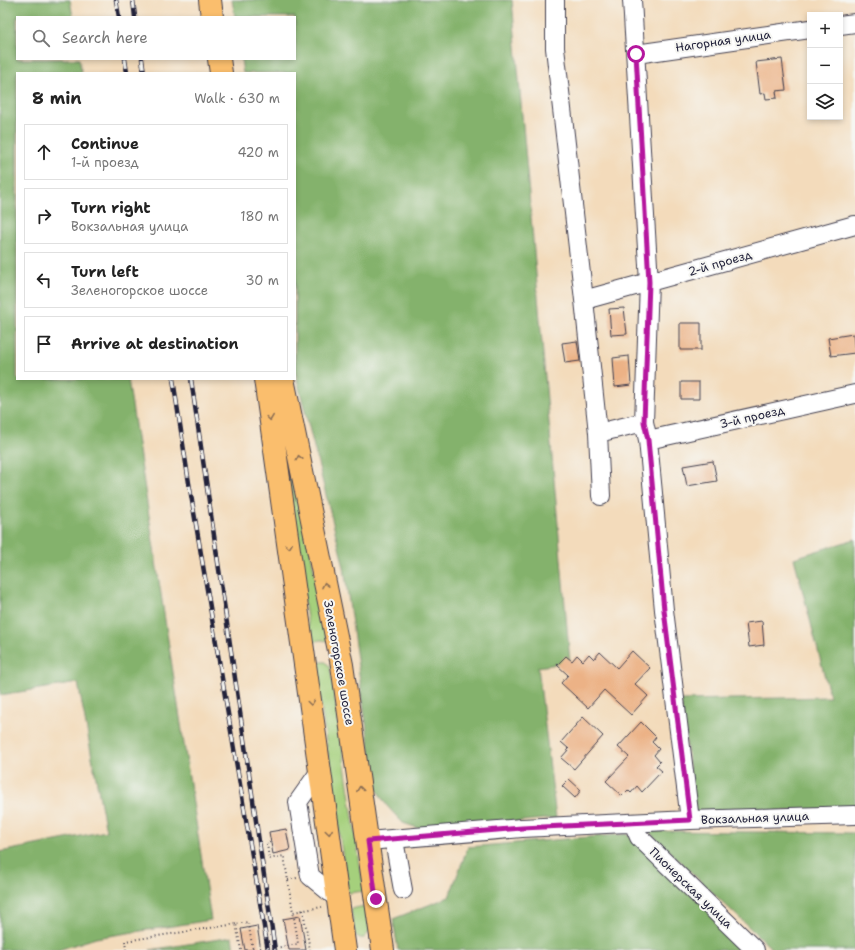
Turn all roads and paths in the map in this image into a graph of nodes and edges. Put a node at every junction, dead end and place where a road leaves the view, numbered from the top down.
1 (210, 0) edge
2 (555, 0) edge
3 (632, 0) edge
4 (212, 16) edge
5 (855, 23) edge
6 (843, 25) edge
7 (807, 29) edge
8 (636, 54) junction
9 (219, 60) edge
10 (221, 72) edge
11 (855, 225) edge
12 (649, 282) junction
13 (584, 300) junction
14 (265, 380) edge
15 (283, 380) edge
16 (855, 394) edge
17 (644, 422) junction
18 (598, 433) junction
19 (648, 440) junction
20 (601, 496) dead end
21 (342, 665) junction
22 (307, 671) junction
23 (855, 815) edge
24 (690, 820) junction
25 (633, 823) junction
26 (394, 840) junction
27 (368, 841) junction
28 (270, 842) dead end
29 (402, 890) dead end
30 (338, 902) junction
31 (303, 910) junction
32 (293, 912) junction
33 (236, 924) junction
34 (379, 946) edge
35 (347, 948) edge
36 (126, 950) edge
37 (241, 950) edge
38 (253, 950) edge
39 (264, 950) edge
40 (310, 950) edge
41 (755, 950) edge

1 - 4 main road
2 - 13 street
3 - 8 street
5 - 6 street
7 - 8 street, Нагорная улица
8 - 12 street
9 - 10 main road
11 - 12 street, 2-й проезд
12 - 13 street, 2-й проезд
12 - 17 street
13 - 18 street
14 -> 22 main road
21 -> 15 main road, Зеленогорское шоссе
16 - 19 street, 3-й проезд
17 - 18 street
17 - 19 street
18 - 20 street
19 - 24 street
21 - 22 main road
27 -> 21 main road, Зеленогорское шоссе
22 -> 30 main road
23 - 24 street, Вокзальная улица
24 - 25 street, Вокзальная улица
25 - 26 street, Вокзальная улица
25 - 41 street, Пионерская улица
26 - 27 street, Вокзальная улица
26 - 29 street
27 - 34 main road, Зеленогорское шоссе
28 - 32 path
30 - 31 path
30 - 35 main road
31 - 32 path
31 - 40 path
32 - 39 path, bridge
33 - 36 path
33 - 37 path
33 - 38 path

